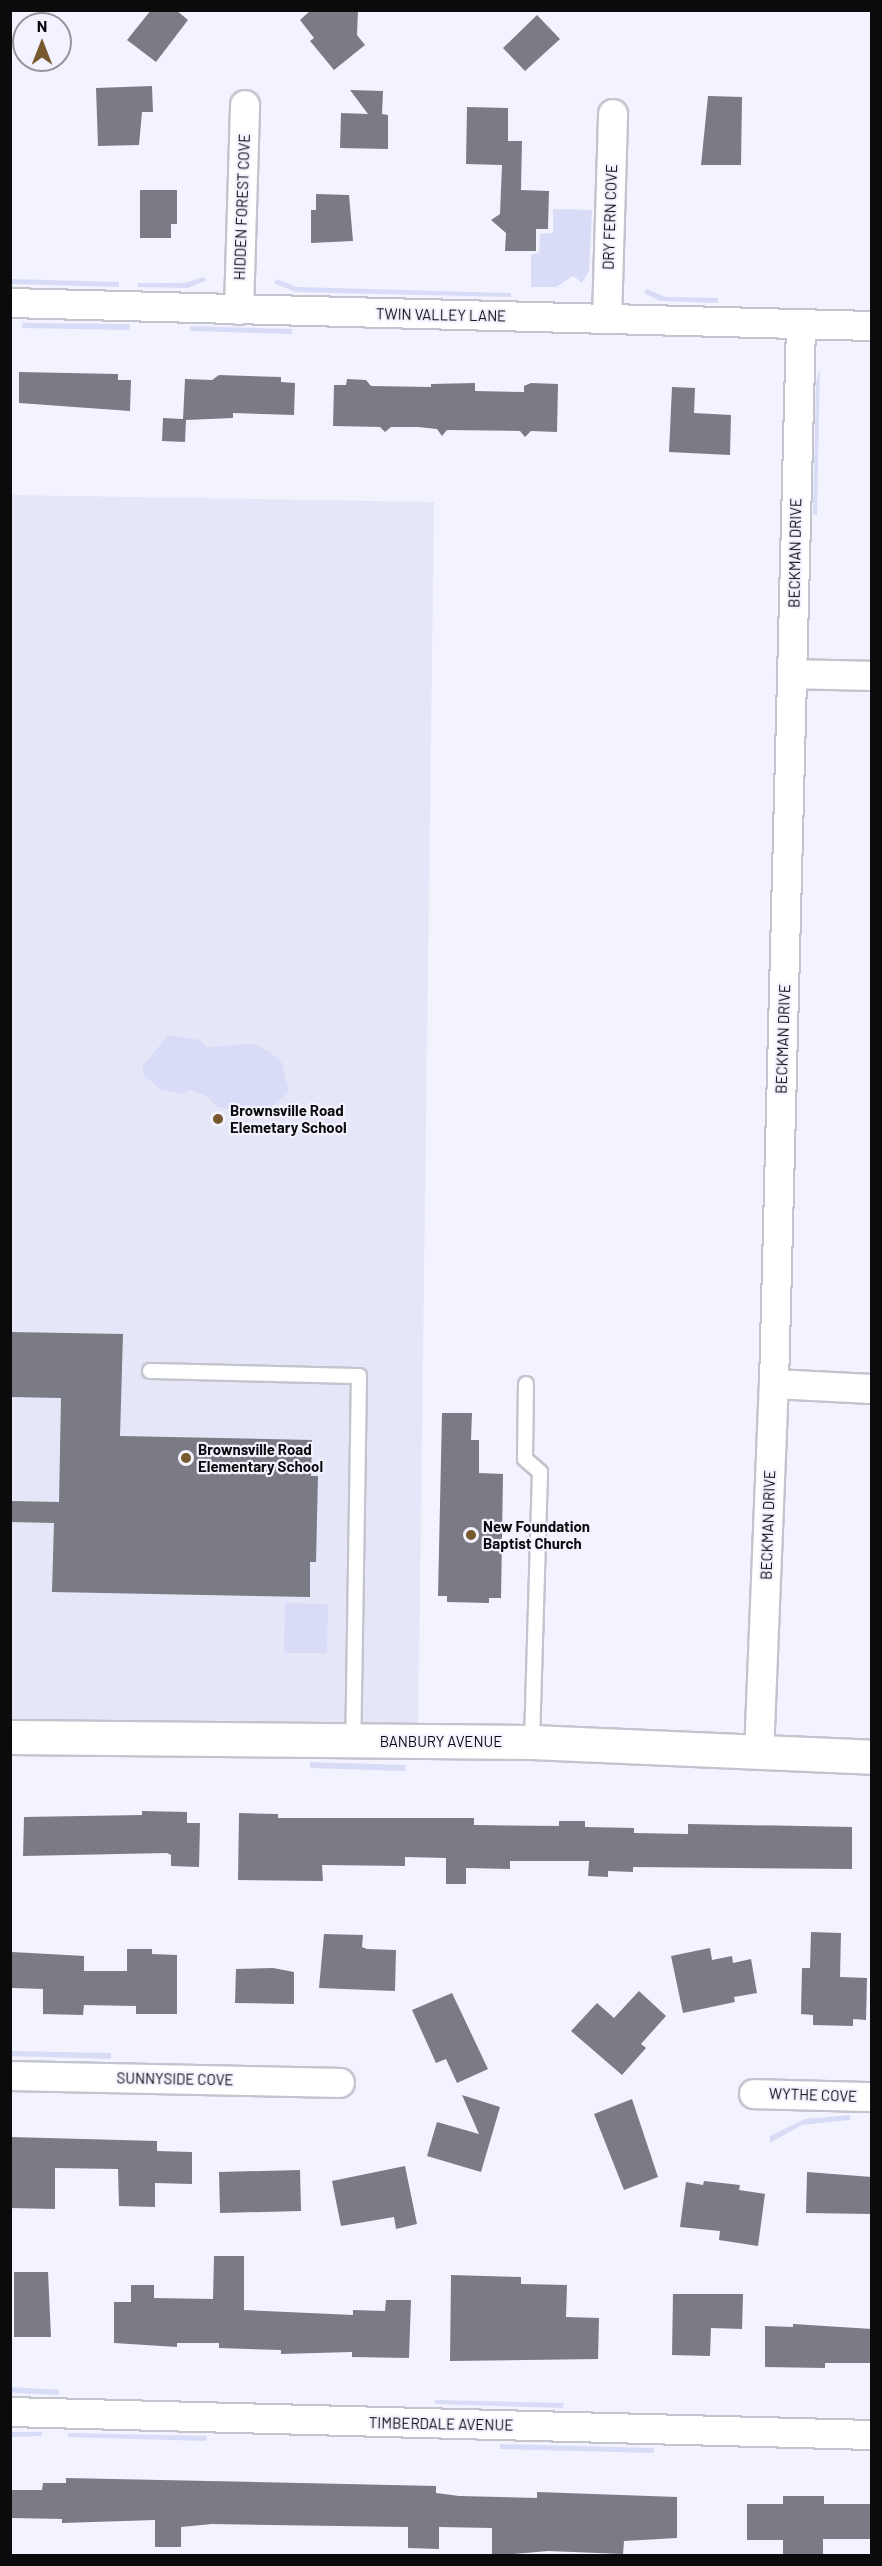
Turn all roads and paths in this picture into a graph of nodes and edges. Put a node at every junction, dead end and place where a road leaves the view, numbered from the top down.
1 (245, 105) dead end
2 (613, 114) dead end
3 (10, 303) edge
4 (239, 310) junction
5 (607, 319) junction
6 (801, 325) junction
7 (872, 326) edge
8 (792, 674) junction
9 (872, 676) edge
10 (150, 1371) dead end
11 (526, 1384) dead end
12 (774, 1384) junction
13 (872, 1389) edge
14 (10, 1737) edge
15 (353, 1743) junction
16 (532, 1743) junction
17 (759, 1754) junction
18 (872, 1757) edge
19 (10, 2076) edge
20 (340, 2083) dead end
21 (754, 2094) dead end
22 (872, 2097) edge
23 (10, 2412) edge
24 (872, 2435) edge

1 - 4 street, HIDDEN FOREST COVE
2 - 5 street, DRY FERN COVE
3 - 4 street, TWIN VALLEY LANE
4 - 5 street, TWIN VALLEY LANE
5 - 6 street, TWIN VALLEY LANE
6 - 7 street, TWIN VALLEY LANE
6 - 8 street, BECKMAN DRIVE
8 - 9 street
8 - 12 street, BECKMAN DRIVE
10 - 15 lane
11 - 16 lane
12 - 13 street
12 - 17 street, BECKMAN DRIVE
14 - 15 street, BANBURY AVENUE
15 - 16 street, BANBURY AVENUE
16 - 17 street, BANBURY AVENUE
17 - 18 street, BANBURY AVENUE
19 - 20 street, SUNNYSIDE COVE
21 - 22 street, WYTHE COVE
23 - 24 street, TIMBERDALE AVENUE

